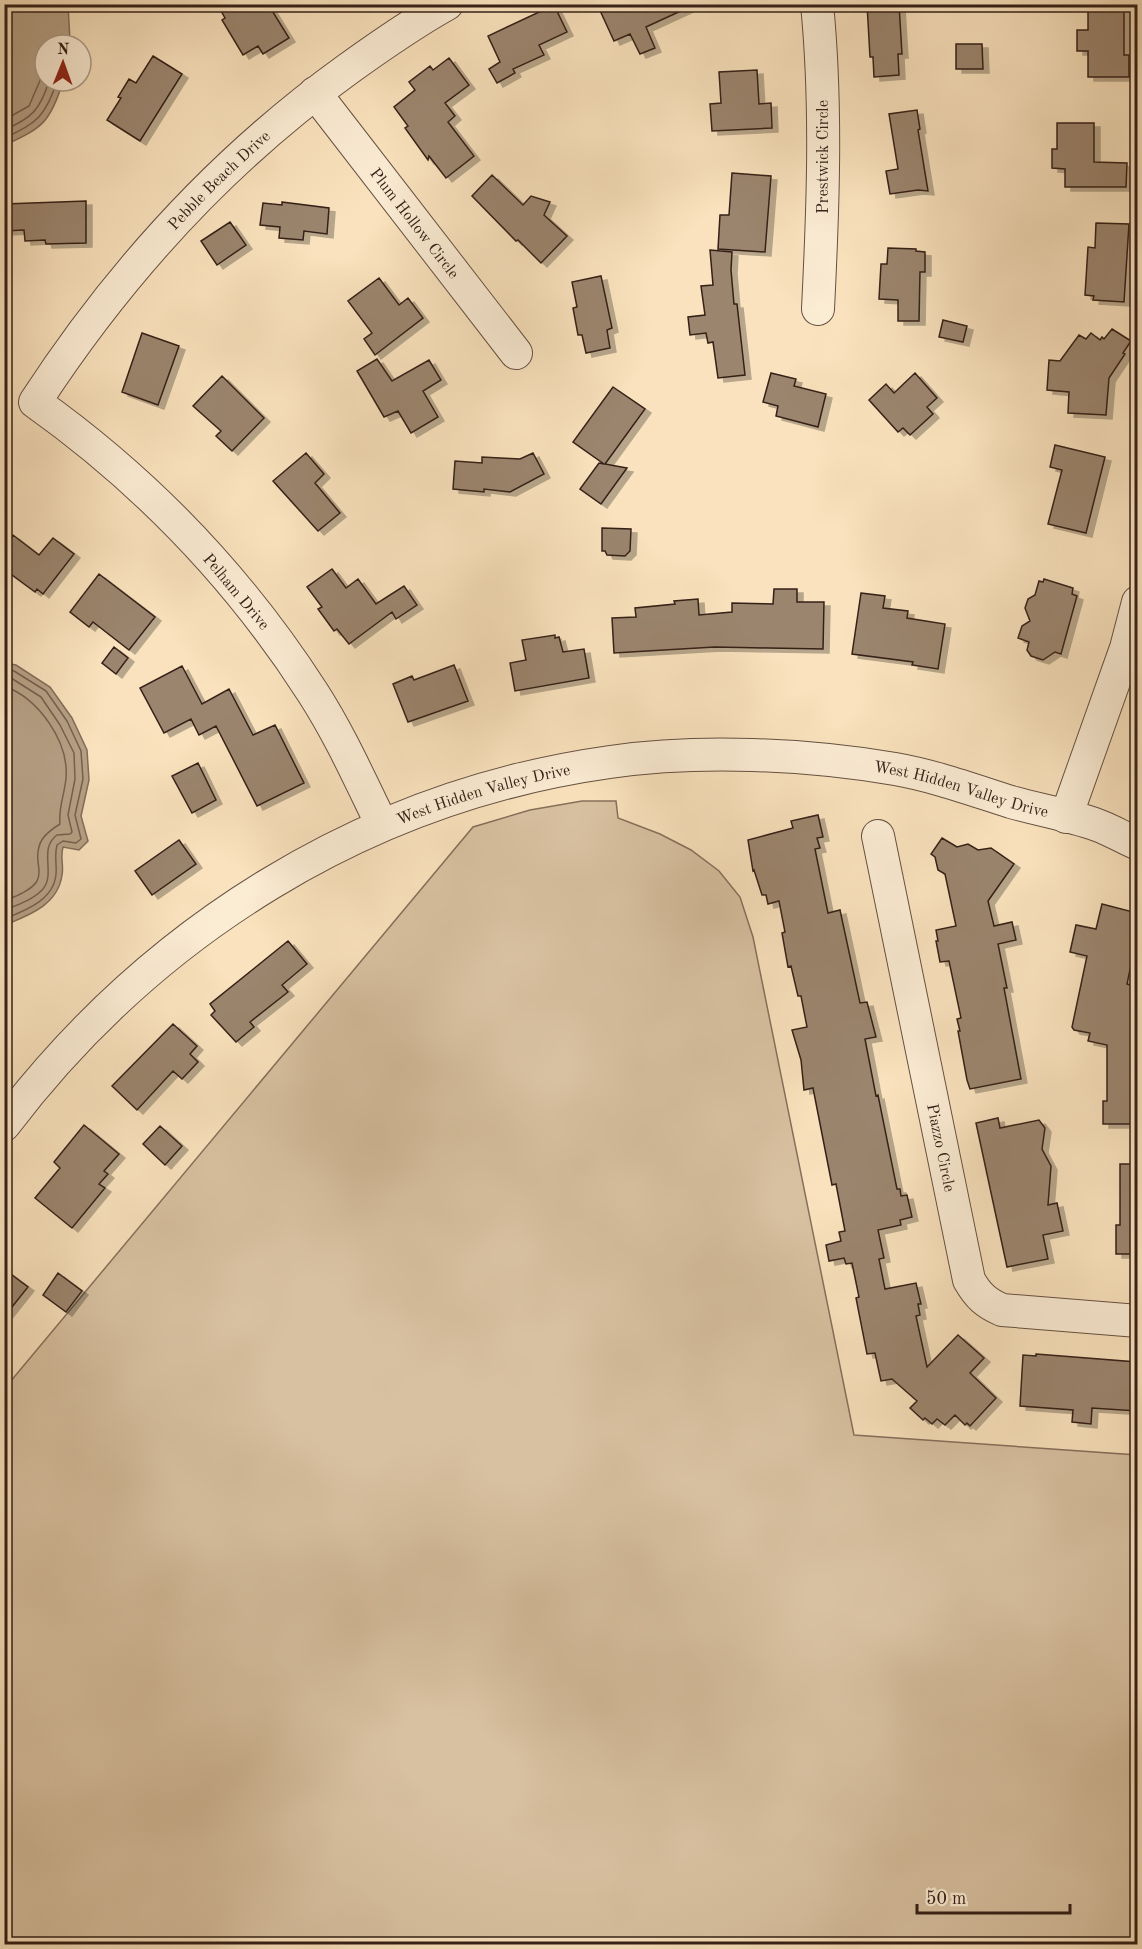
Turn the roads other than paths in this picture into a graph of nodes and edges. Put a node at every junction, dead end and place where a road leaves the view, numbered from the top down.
1 (447, 4) edge
2 (817, 4) edge
3 (315, 93) junction
4 (818, 309) dead end
5 (516, 352) dead end
6 (35, 402) joint
7 (1137, 602) edge
8 (1066, 817) junction
9 (382, 825) junction
10 (878, 836) dead end
11 (1137, 844) edge
12 (4, 1125) edge
13 (1137, 1321) edge

1 - 3 street, Pebble Beach Drive
2 - 4 street, Prestwick Circle
3 - 5 street, Plum Hollow Circle
3 - 6 street, Pebble Beach Drive
6 - 9 street, Pelham Drive
7 - 8 street
8 - 9 street, West Hidden Valley Drive
8 - 11 street, West Hidden Valley Drive
9 - 12 street, West Hidden Valley Drive
10 - 13 street, Piazzo Circle

